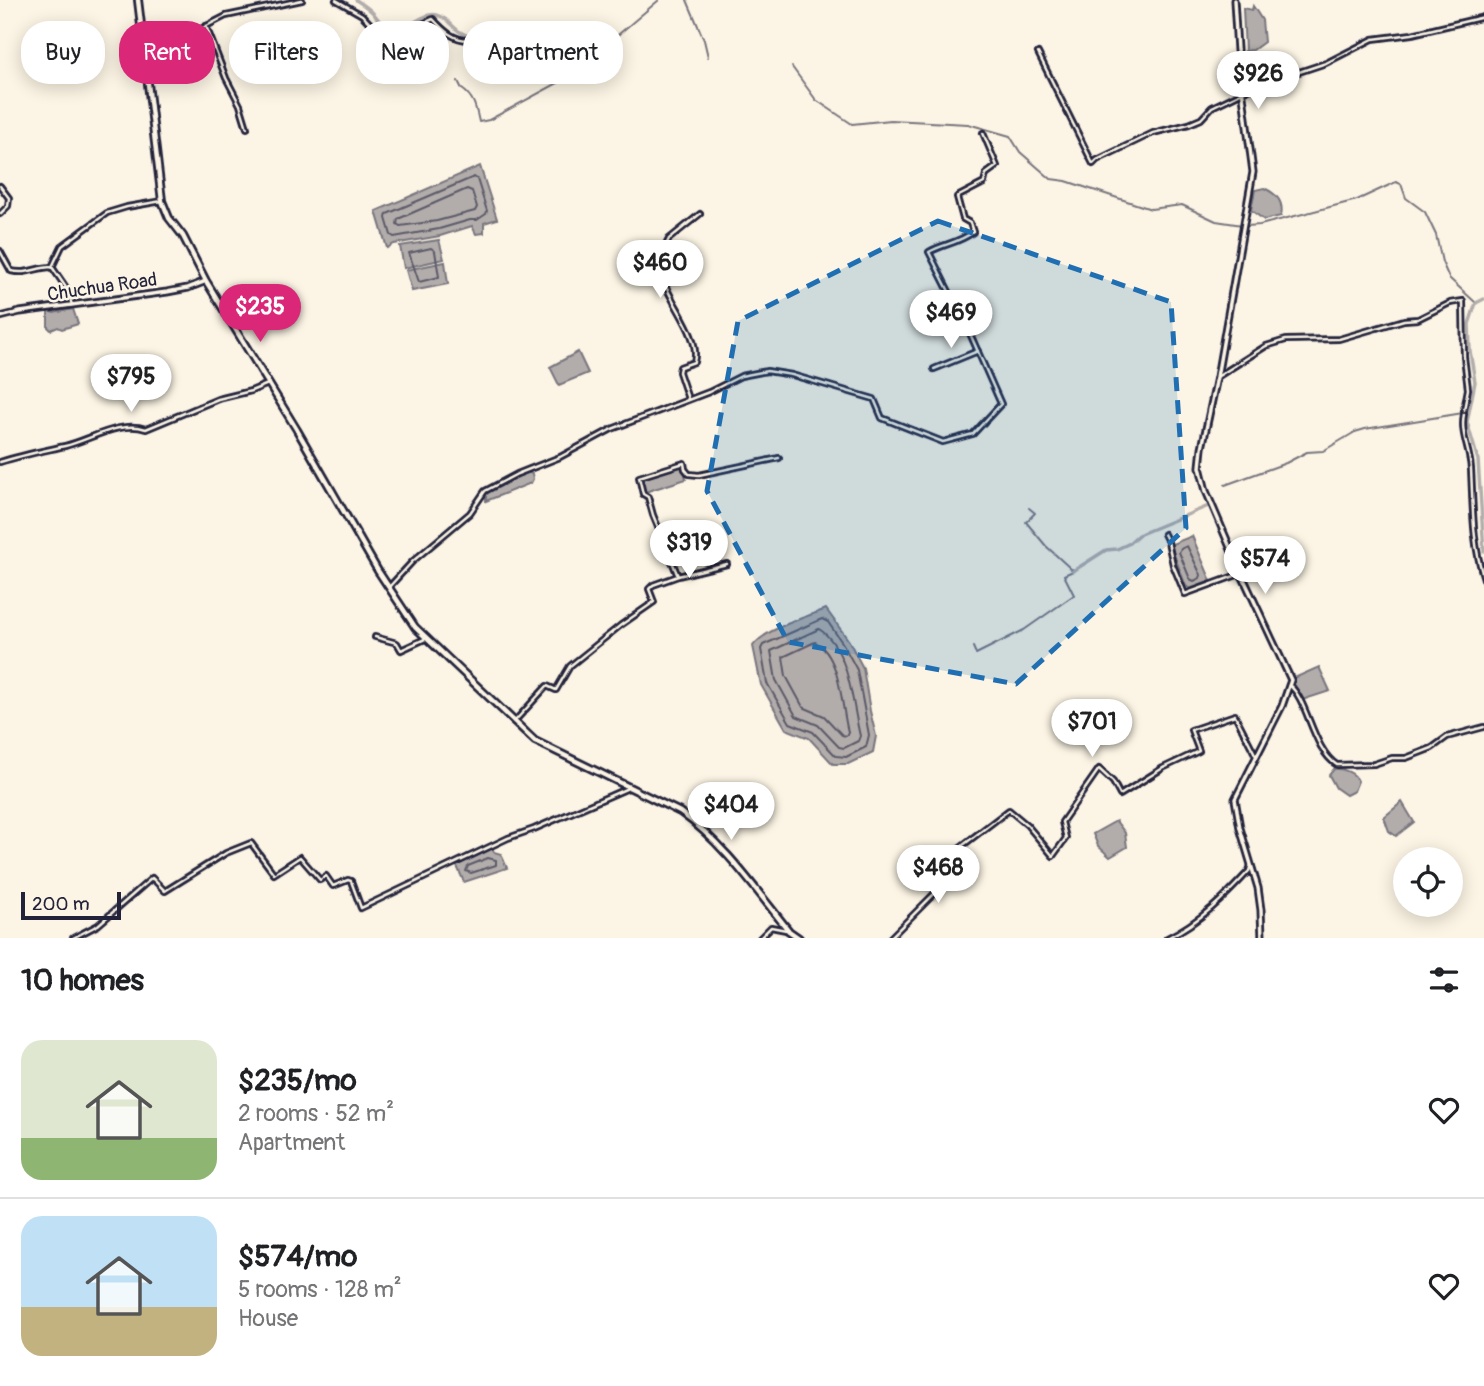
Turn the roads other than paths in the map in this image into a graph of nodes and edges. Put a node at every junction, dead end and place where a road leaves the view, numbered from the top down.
1 (138, 0) edge
2 (302, 0) edge
3 (336, 0) edge
4 (1234, 0) edge
5 (1484, 17) edge
6 (140, 21) edge
7 (215, 22) edge
8 (463, 39) edge
9 (215, 49) edge
10 (1038, 53) dead end
11 (147, 84) edge
12 (1243, 93) junction
13 (247, 128) dead end
14 (983, 133) dead end
15 (0, 186) edge
16 (162, 201) junction
17 (0, 214) edge
18 (700, 214) dead end
19 (0, 251) edge
20 (52, 267) junction
21 (206, 281) junction
22 (72, 305) junction
23 (0, 317) edge
24 (978, 351) junction
25 (934, 369) dead end
26 (1217, 377) junction
27 (268, 384) junction
28 (688, 399) junction
29 (779, 458) dead end
30 (0, 462) edge
31 (1164, 534) dead end
32 (727, 564) dead end
33 (1241, 573) junction
34 (678, 576) junction
35 (1484, 579) edge
36 (388, 587) junction
37 (375, 637) dead end
38 (427, 638) junction
39 (1289, 685) junction
40 (514, 722) junction
41 (1484, 727) edge
42 (1256, 756) junction
43 (629, 787) junction
44 (1251, 865) junction
45 (789, 931) junction
46 (73, 938) edge
47 (760, 938) edge
48 (799, 938) edge
49 (891, 938) edge
50 (1167, 938) edge
51 (1262, 938) edge

1 - 6 main road
2 - 7 street
3 - 8 street
4 - 12 street
5 - 12 street
9 - 13 street
10 - 12 street
11 - 16 main road
12 - 26 street
14 - 24 street
15 - 17 street
16 - 20 street
16 - 21 main road
18 - 28 street
19 - 20 street
20 - 22 street
21 - 22 street, Chuchua Road
21 - 27 main road
22 - 23 street, Chuchua Road
24 - 25 street
24 - 28 street
26 - 33 street
26 - 35 street
27 - 30 street
27 - 36 main road
28 - 36 street
29 - 34 street
31 - 33 street
32 - 34 street
33 - 39 street
34 - 40 street
36 - 38 main road
37 - 38 street
38 - 40 main road
39 - 41 street
39 - 42 street
40 - 43 main road
42 - 44 street
42 - 49 street
43 - 45 main road
43 - 46 street
44 - 50 street
44 - 51 street
45 - 47 street
45 - 48 main road

